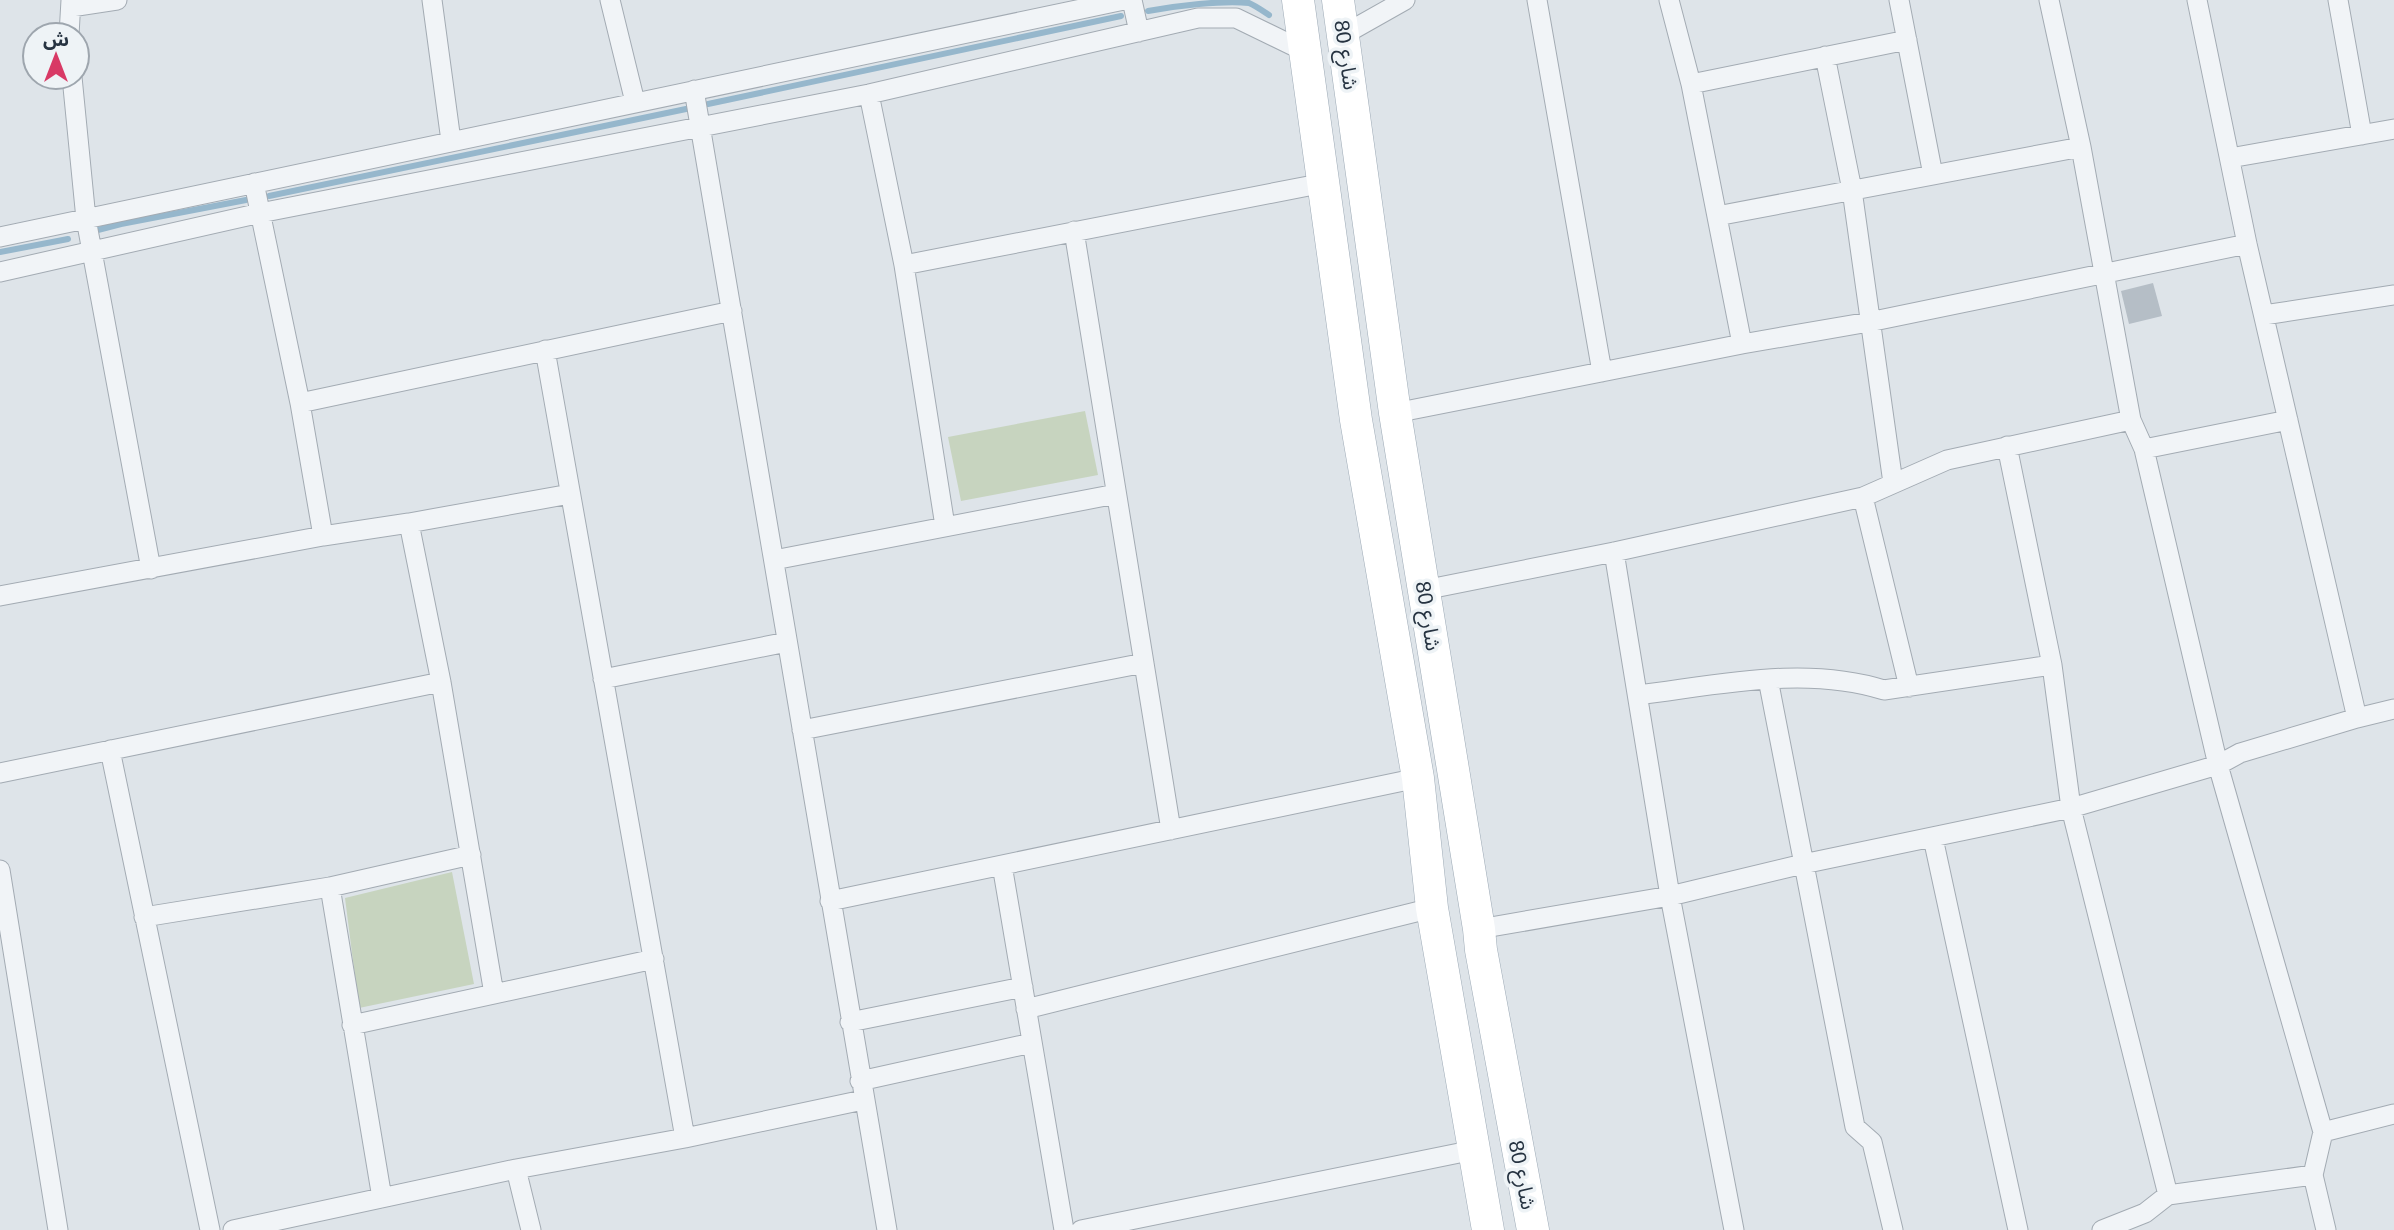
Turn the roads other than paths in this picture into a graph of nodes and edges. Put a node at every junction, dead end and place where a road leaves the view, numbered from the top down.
1 (117, 0) edge
2 (432, 0) edge
3 (610, 0) edge
4 (1124, 0) edge
5 (1132, 0) edge
6 (1298, 0) edge
7 (1338, 0) edge
8 (1405, 0) edge
9 (1537, 0) edge
10 (1668, 0) edge
11 (1899, 0) edge
12 (2049, 0) edge
13 (2197, 0) edge
14 (2338, 0) edge
15 (71, 4) edge
16 (1080, 4) edge
17 (1139, 32) junction
18 (1343, 35) junction
19 (1907, 40) junction
20 (1306, 52) junction
21 (1825, 56) junction
22 (1691, 84) junction
23 (694, 90) junction
24 (73, 91) edge
25 (869, 94) junction
26 (635, 102) junction
27 (700, 126) junction
28 (2394, 129) edge
29 (2362, 135) junction
30 (451, 141) junction
31 (2081, 147) junction
32 (2230, 159) junction
33 (1933, 175) junction
34 (254, 183) junction
35 (1324, 183) junction
36 (1852, 190) junction
37 (260, 213) junction
38 (1717, 216) junction
39 (86, 219) junction
40 (1074, 231) junction
41 (0, 237) edge
42 (2247, 244) junction
43 (92, 252) junction
44 (904, 265) junction
45 (0, 272) edge
46 (2104, 274) junction
47 (2394, 295) edge
48 (732, 310) junction
49 (2264, 315) junction
50 (1870, 322) junction
51 (1742, 344) junction
52 (545, 350) junction
53 (1602, 372) junction
54 (300, 403) junction
55 (1395, 413) junction
56 (2131, 420) junction
57 (2288, 420) junction
58 (2007, 446) junction
59 (2144, 449) junction
60 (1893, 483) junction
61 (570, 494) junction
62 (1116, 494) junction
63 (1863, 497) junction
64 (409, 523) junction
65 (945, 526) junction
66 (323, 536) junction
67 (1614, 552) junction
68 (774, 560) junction
69 (150, 569) junction
70 (1424, 590) junction
71 (0, 596) edge
72 (787, 642) junction
73 (1144, 663) junction
74 (2052, 664) junction
75 (603, 678) junction
76 (1768, 680) junction
77 (441, 682) junction
78 (1909, 687) junction
79 (1638, 695) junction
80 (2394, 709) edge
81 (2357, 718) junction
82 (802, 730) junction
83 (110, 750) junction
84 (2218, 765) junction
85 (0, 773) edge
86 (1418, 778) junction
87 (2071, 808) junction
88 (1171, 830) junction
89 (1933, 838) junction
90 (471, 855) junction
91 (1803, 864) junction
92 (1002, 865) junction
93 (0, 870) edge
94 (330, 887) junction
95 (1670, 896) junction
96 (830, 901) junction
97 (1432, 908) junction
98 (144, 917) junction
99 (1479, 929) junction
100 (654, 959) junction
101 (1023, 987) junction
102 (494, 994) junction
103 (1026, 1009) junction
104 (850, 1022) junction
105 (352, 1025) junction
106 (1032, 1043) junction
107 (862, 1091) junction
108 (2394, 1114) edge
109 (2323, 1132) junction
110 (685, 1138) junction
111 (1474, 1150) junction
112 (516, 1169) junction
113 (2313, 1175) junction
114 (2168, 1195) junction
115 (383, 1198) junction
116 (2147, 1222) edge
117 (58, 1230) edge
118 (210, 1230) edge
119 (233, 1230) edge
120 (531, 1230) edge
121 (887, 1230) edge
122 (1064, 1230) edge
123 (1081, 1230) edge
124 (1489, 1230) edge
125 (1533, 1230) edge
126 (1734, 1230) edge
127 (1893, 1230) edge
128 (2018, 1230) edge
129 (2102, 1230) edge
130 (2326, 1230) edge

1 - 15 street
2 - 30 street
3 - 26 street
4 - 16 street
5 - 17 street
6 - 20 main road, شارع 80
7 - 18 main road, شارع 80
8 - 18 street
9 - 53 street
10 - 22 street
11 - 19 street
12 - 31 street
13 - 32 street
14 - 29 street
16 - 23 street
17 - 20 street
17 - 25 street
18 - 55 main road, شارع 80
19 - 21 street
19 - 33 street
20 - 35 main road, شارع 80
21 - 22 street
21 - 36 street
22 - 38 street
23 - 26 street
23 - 27 street
24 - 39 street
25 - 27 street
25 - 44 street
26 - 30 street
27 - 37 street
27 - 48 street
28 - 29 street
29 - 32 street
30 - 34 street
31 - 33 street
31 - 46 street
32 - 42 street
33 - 36 street
34 - 37 street
34 - 39 street
35 - 40 street
35 - 86 main road, شارع 80
36 - 38 street
36 - 50 street
37 - 43 street
37 - 54 street
38 - 51 street
39 - 41 street
39 - 43 street
40 - 44 street
40 - 62 street
42 - 46 street
42 - 49 street
43 - 45 street
43 - 69 street
44 - 65 street
46 - 50 street
46 - 56 street
47 - 49 street
48 - 52 street
48 - 68 street
49 - 57 street
50 - 51 street
50 - 60 street
51 - 53 street
52 - 54 street
52 - 61 street
53 - 55 street
54 - 66 street
55 - 70 main road, شارع 80
56 - 58 street
56 - 59 street
57 - 59 street
57 - 81 street
58 - 60 street
58 - 74 street
59 - 84 street
60 - 63 street
61 - 64 street
61 - 75 street
62 - 65 street
62 - 73 street
63 - 67 street
63 - 78 street
64 - 66 street
64 - 77 street
65 - 68 street
66 - 69 street
67 - 70 street
67 - 79 street
68 - 72 street
69 - 71 street
70 - 99 main road, شارع 80
72 - 75 street
72 - 82 street
73 - 82 street
73 - 88 street
74 - 78 street
74 - 87 street
75 - 100 street
76 - 78 street
76 - 79 street
76 - 91 street
77 - 83 street
77 - 90 street
79 - 95 street
80 - 81 street
81 - 84 street
82 - 96 street
83 - 85 street
83 - 98 street
84 - 87 street
84 - 109 street
86 - 88 street
86 - 97 main road, شارع 80
87 - 89 street
87 - 114 street
88 - 92 street
89 - 91 street
89 - 128 street
90 - 94 street
90 - 102 street
91 - 95 street
91 - 127 street
92 - 96 street
92 - 101 street
93 - 117 street
94 - 98 street
94 - 105 street
95 - 99 street
95 - 126 street
96 - 104 street
97 - 103 street
97 - 111 main road, شارع 80
98 - 118 street
99 - 125 main road, شارع 80
100 - 102 street
100 - 110 street
101 - 103 street
101 - 104 street
102 - 105 street
103 - 106 street
104 - 107 street
105 - 115 street
106 - 107 street
106 - 122 street
107 - 110 street
107 - 121 street
108 - 109 street
109 - 113 street
110 - 112 street
111 - 123 street
111 - 124 main road, شارع 80
112 - 115 street
112 - 120 street
113 - 114 street
113 - 130 street
114 - 116 street
115 - 119 street
116 - 129 street

